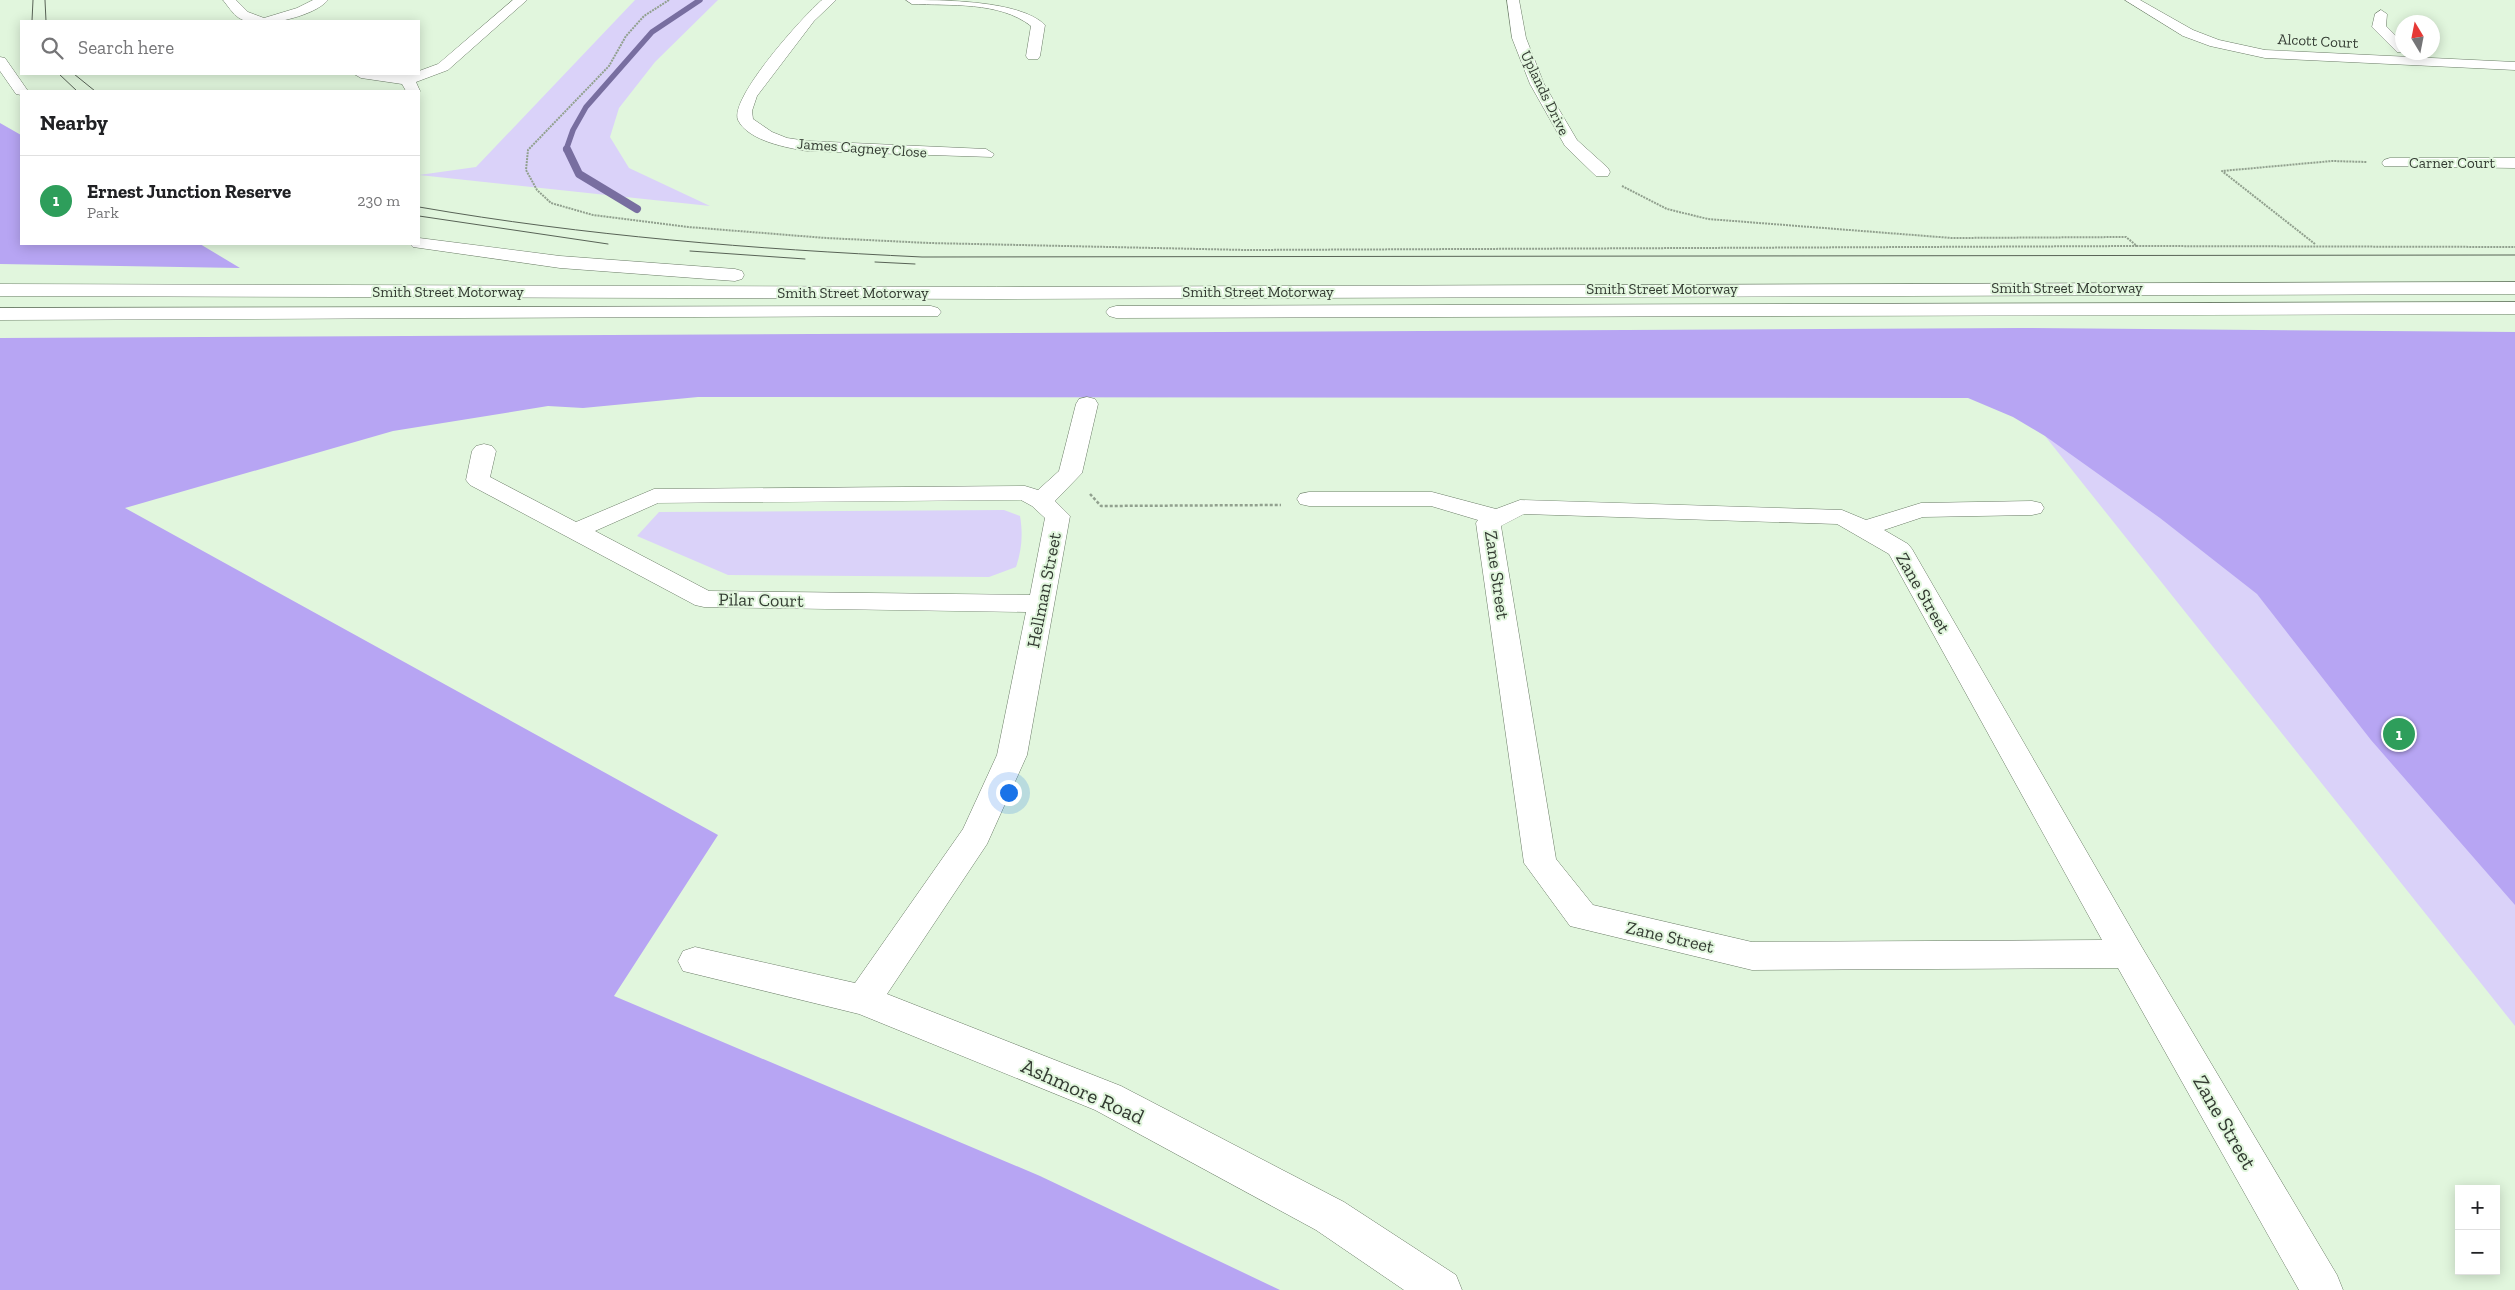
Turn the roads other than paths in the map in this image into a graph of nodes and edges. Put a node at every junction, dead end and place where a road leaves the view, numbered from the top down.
1 (229, 0) edge
2 (322, 0) edge
3 (521, 0) edge
4 (830, 0) edge
5 (912, 0) edge
6 (1513, 0) edge
7 (2131, 0) edge
8 (2381, 14) dead end
9 (258, 20) edge
10 (270, 20) edge
11 (2395, 42) edge
12 (1033, 56) dead end
13 (2395, 57) edge
14 (2440, 59) edge
15 (0, 62) edge
16 (2515, 66) edge
17 (365, 75) edge
18 (411, 86) edge
19 (20, 90) edge
20 (986, 154) dead end
21 (2390, 163) road end
22 (2515, 163) edge
23 (1602, 172) road end
24 (420, 243) edge
25 (2515, 288) edge
26 (0, 290) edge
27 (996, 293) junction
28 (2515, 308) edge
29 (2308, 309) junction
30 (945, 312) dead end
31 (1102, 312) dead end
32 (0, 314) edge
33 (2515, 321) edge
34 (1086, 404) dead end
35 (484, 451) dead end
36 (1309, 499) road end
37 (1041, 501) junction
38 (2032, 508) dead end
39 (1499, 518) junction
40 (1864, 529) junction
41 (573, 532) junction
42 (1042, 604) junction
43 (2128, 954) junction
44 (696, 961) dead end
45 (863, 1000) junction
46 (1441, 1290) edge
47 (2322, 1290) edge

1 - 9 main road
2 - 10 main road
3 - 18 main road
4 - 20 main road, James Cagney Close
5 - 12 main road
6 - 23 main road, Uplands Drive
7 - 13 main road, Alcott Court
8 - 11 main road
14 - 16 main road, Alcott Court
15 - 19 main road
17 - 18 main road
21 - 22 main road, Carner Court
24 - 27 main road
25 - 27 main road, Smith Street Motorway
26 - 27 main road, Smith Street Motorway
28 - 29 main road, Smith Street Motorway
29 - 31 main road, Smith Street Motorway
29 - 33 main road
30 - 32 main road, Smith Street Motorway
34 - 37 main road
35 - 41 main road, Pilar Court
36 - 39 main road
37 - 41 main road, Hellman Street
37 - 42 main road, Hellman Street
38 - 40 main road
39 - 40 main road, Zane Street
39 - 43 main road, Zane Street
40 - 43 main road, Zane Street
41 - 42 main road, Pilar Court
42 - 45 main road, Hellman Street
43 - 47 main road, Zane Street
44 - 45 main road, Ashmore Road
45 - 46 main road, Ashmore Road

